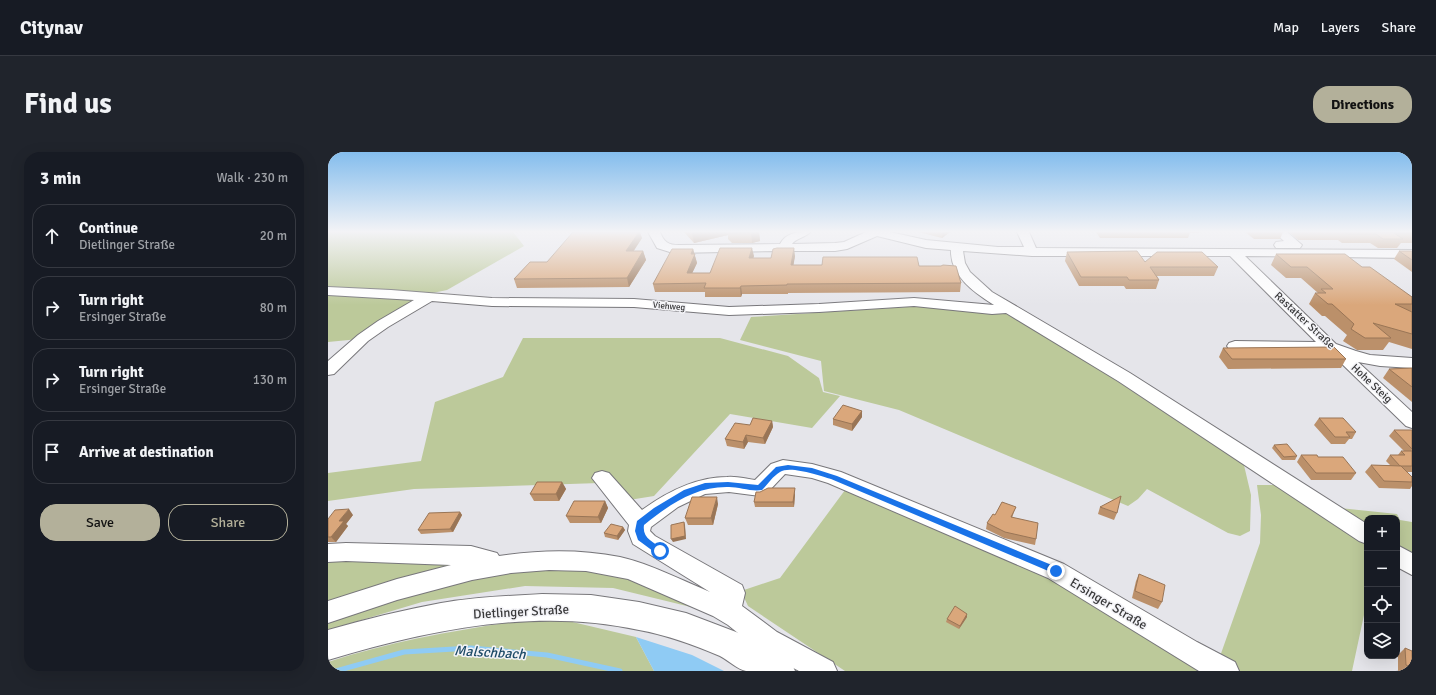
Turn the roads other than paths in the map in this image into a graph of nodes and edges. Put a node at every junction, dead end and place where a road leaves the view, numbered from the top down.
1 (957, 256) edge
2 (1237, 256) edge
3 (328, 291) edge
4 (430, 297) junction
5 (1009, 308) junction
6 (1235, 346) edge
7 (1330, 346) junction
8 (1412, 362) edge
9 (328, 370) edge
10 (1412, 422) edge
11 (602, 478) dead end
12 (640, 523) junction
13 (1364, 533) edge
14 (328, 553) edge
15 (1400, 557) edge
16 (1412, 565) edge
17 (491, 567) junction
18 (728, 610) junction
19 (328, 612) edge
20 (328, 645) edge
21 (778, 671) edge
22 (823, 671) edge
23 (1225, 671) edge

1 - 5 street
2 - 7 street, Rastatter Straße
3 - 4 street, Viehweg
4 - 5 street, Viehweg
4 - 9 street
5 - 13 street
6 - 7 street
7 - 8 street, Rastatter Straße
7 - 10 street, Hohe Steig
11 - 12 street
12 - 18 street
12 - 23 street, Ersinger Straße
14 - 17 street
15 - 16 street
17 - 18 street
17 - 19 street
18 - 22 street
20 - 21 main road, Dietlinger Straße

